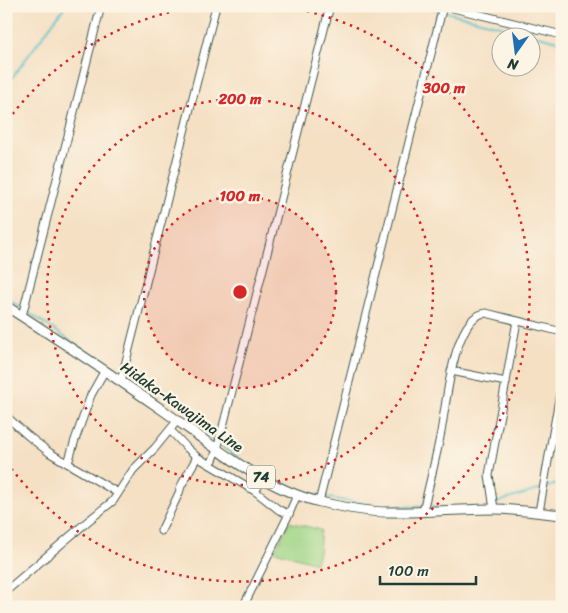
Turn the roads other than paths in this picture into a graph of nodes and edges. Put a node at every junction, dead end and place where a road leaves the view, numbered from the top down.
1 (101, 6) edge
2 (216, 6) edge
3 (330, 6) edge
4 (444, 6) edge
5 (562, 35) edge
6 (6, 306) edge
7 (22, 316) junction
8 (517, 321) junction
9 (562, 332) edge
10 (105, 370) junction
11 (451, 371) junction
12 (121, 382) junction
13 (506, 382) junction
14 (562, 382) edge
15 (6, 416) edge
16 (177, 421) junction
17 (170, 430) junction
18 (217, 450) junction
19 (197, 457) junction
20 (68, 463) junction
21 (210, 464) junction
22 (263, 479) junction
23 (255, 491) junction
24 (118, 493) junction
25 (297, 494) junction
26 (318, 502) junction
27 (494, 509) junction
28 (423, 511) junction
29 (539, 512) junction
30 (289, 514) junction
31 (562, 515) edge
32 (161, 531) dead end
33 (6, 592) edge
34 (243, 607) edge

1 - 7 street
2 - 12 street
3 - 18 street
4 - 5 street
4 - 26 street
6 - 7 main road, Hidaka-Kawajima Line / 74
7 - 10 main road, Hidaka-Kawajima Line / 74
8 - 9 street
8 - 11 street
8 - 13 street
10 - 12 main road, Hidaka-Kawajima Line / 74
10 - 20 street
11 - 13 street
11 - 28 street
12 - 16 main road, Hidaka-Kawajima Line / 74
13 - 27 street
14 - 29 street
15 - 20 street
16 - 17 street
16 - 18 main road, Hidaka-Kawajima Line / 74
17 - 19 street
17 - 24 street
18 - 21 street
18 - 22 main road, Hidaka-Kawajima Line / 74
19 - 21 street
19 - 32 street
20 - 24 street
21 - 23 street
22 - 23 street
22 - 25 main road, Hidaka-Kawajima Line / 74
23 - 30 street
24 - 33 street
25 - 26 main road, Hidaka-Kawajima Line / 74
25 - 30 street
26 - 28 main road, Hidaka-Kawajima Line / 74
27 - 28 main road, Hidaka-Kawajima Line / 74
27 - 29 main road, Hidaka-Kawajima Line / 74
29 - 31 main road, Hidaka-Kawajima Line / 74
30 - 34 street

